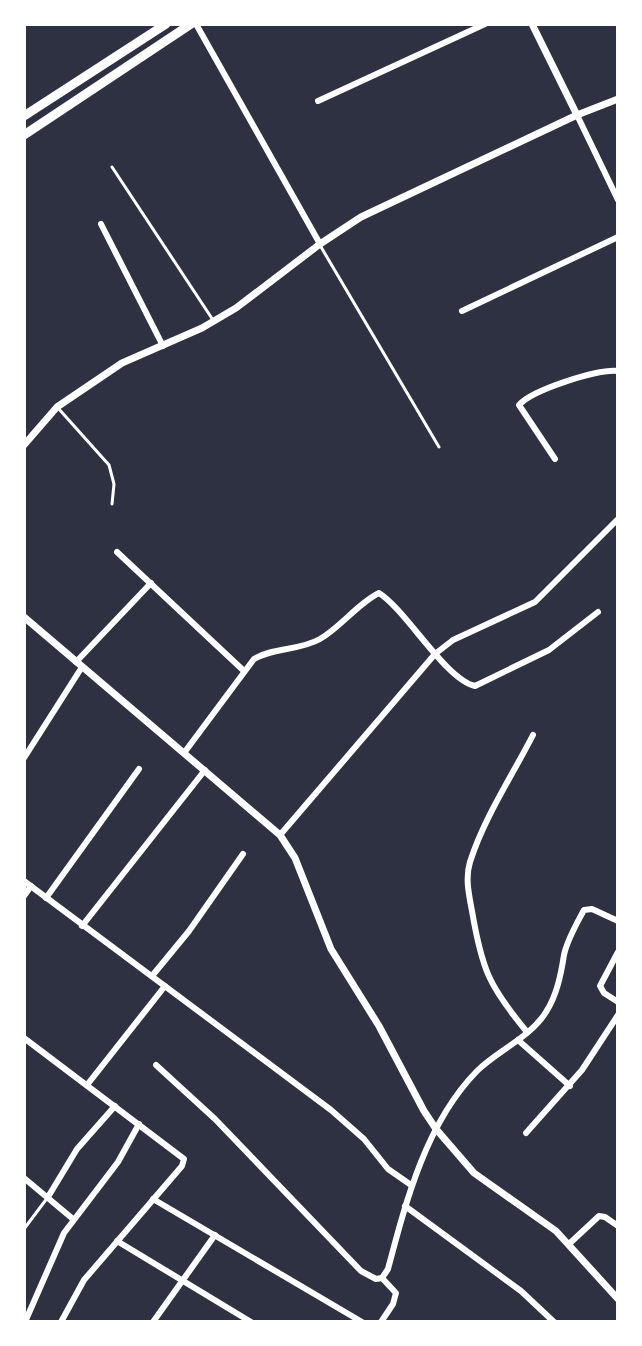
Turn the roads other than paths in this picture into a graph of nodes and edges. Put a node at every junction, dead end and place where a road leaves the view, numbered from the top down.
1 (166, 24) edge
2 (193, 24) edge
3 (485, 24) edge
4 (532, 24) edge
5 (154, 31) junction
6 (161, 43) junction
7 (618, 99) edge
8 (318, 101) dead end
9 (577, 115) junction
10 (24, 116) edge
11 (24, 135) edge
12 (112, 167) dead end
13 (618, 200) edge
14 (101, 224) dead end
15 (618, 237) edge
16 (320, 244) junction
17 (462, 311) dead end
18 (214, 321) junction
19 (163, 346) junction
20 (618, 371) edge
21 (57, 407) junction
22 (24, 445) edge
23 (439, 447) dead end
24 (555, 459) dead end
25 (112, 504) dead end
26 (618, 519) edge
27 (117, 552) dead end
28 (151, 583) junction
29 (598, 612) dead end
30 (24, 617) edge
31 (435, 654) junction
32 (79, 665) junction
33 (244, 671) junction
34 (533, 735) dead end
35 (184, 753) junction
36 (24, 758) edge
37 (139, 769) dead end
38 (205, 770) junction
39 (280, 835) junction
40 (243, 854) dead end
41 (24, 881) edge
42 (31, 886) junction
43 (24, 896) edge
44 (46, 898) junction
45 (618, 921) edge
46 (82, 926) junction
47 (618, 952) edge
48 (152, 976) junction
49 (165, 986) junction
50 (618, 1002) edge
51 (618, 1015) edge
52 (527, 1032) junction
53 (24, 1038) edge
54 (518, 1040) junction
55 (156, 1065) dead end
56 (87, 1085) junction
57 (570, 1086) junction
58 (115, 1106) junction
59 (139, 1124) junction
60 (436, 1129) junction
61 (526, 1133) dead end
62 (24, 1178) edge
63 (411, 1185) junction
64 (48, 1197) junction
65 (153, 1199) junction
66 (405, 1206) junction
67 (73, 1219) junction
68 (618, 1226) edge
69 (24, 1229) edge
70 (215, 1235) junction
71 (117, 1241) junction
72 (569, 1244) junction
73 (382, 1278) junction
74 (183, 1282) junction
75 (618, 1284) edge
76 (615, 1296) edge
77 (25, 1322) edge
78 (61, 1322) edge
79 (153, 1322) edge
80 (251, 1322) edge
81 (362, 1322) edge
82 (381, 1322) edge
83 (554, 1322) edge

1 - 5 main road
2 - 6 main road
2 - 16 street
3 - 8 street
4 - 9 street
5 - 6 main road
5 - 10 main road
6 - 11 main road
7 - 9 street
9 - 13 street
9 - 16 street
12 - 18 lane
14 - 19 street
15 - 17 street
16 - 18 street
16 - 23 lane
18 - 19 street
19 - 21 street
20 - 24 street
21 - 22 street
21 - 25 lane
26 - 31 street
27 - 28 street
28 - 32 street
28 - 33 street
29 - 31 street
30 - 32 street
31 - 33 street
31 - 39 street
32 - 35 street
32 - 36 street
33 - 35 street
34 - 52 street
35 - 38 street
37 - 44 street
38 - 39 street
38 - 46 street
39 - 60 street
40 - 48 street
41 - 42 street
42 - 43 street
42 - 44 street
44 - 46 street
45 - 52 street
46 - 48 street
47 - 50 street
48 - 49 street
49 - 56 street
49 - 63 street
51 - 57 street
52 - 54 street
53 - 56 street
54 - 57 street
54 - 60 street
55 - 73 street
56 - 58 street
57 - 61 street
58 - 59 street
58 - 64 street
59 - 65 street
59 - 67 street
60 - 63 street
60 - 72 street
62 - 64 street
63 - 66 street
64 - 67 street
64 - 69 lane
65 - 70 street
65 - 71 street
66 - 73 street
66 - 83 street
67 - 77 street
68 - 72 street
70 - 74 street
70 - 81 street
71 - 74 street
71 - 78 street
72 - 76 street
73 - 82 street
74 - 79 street
74 - 80 street
75 - 76 street

